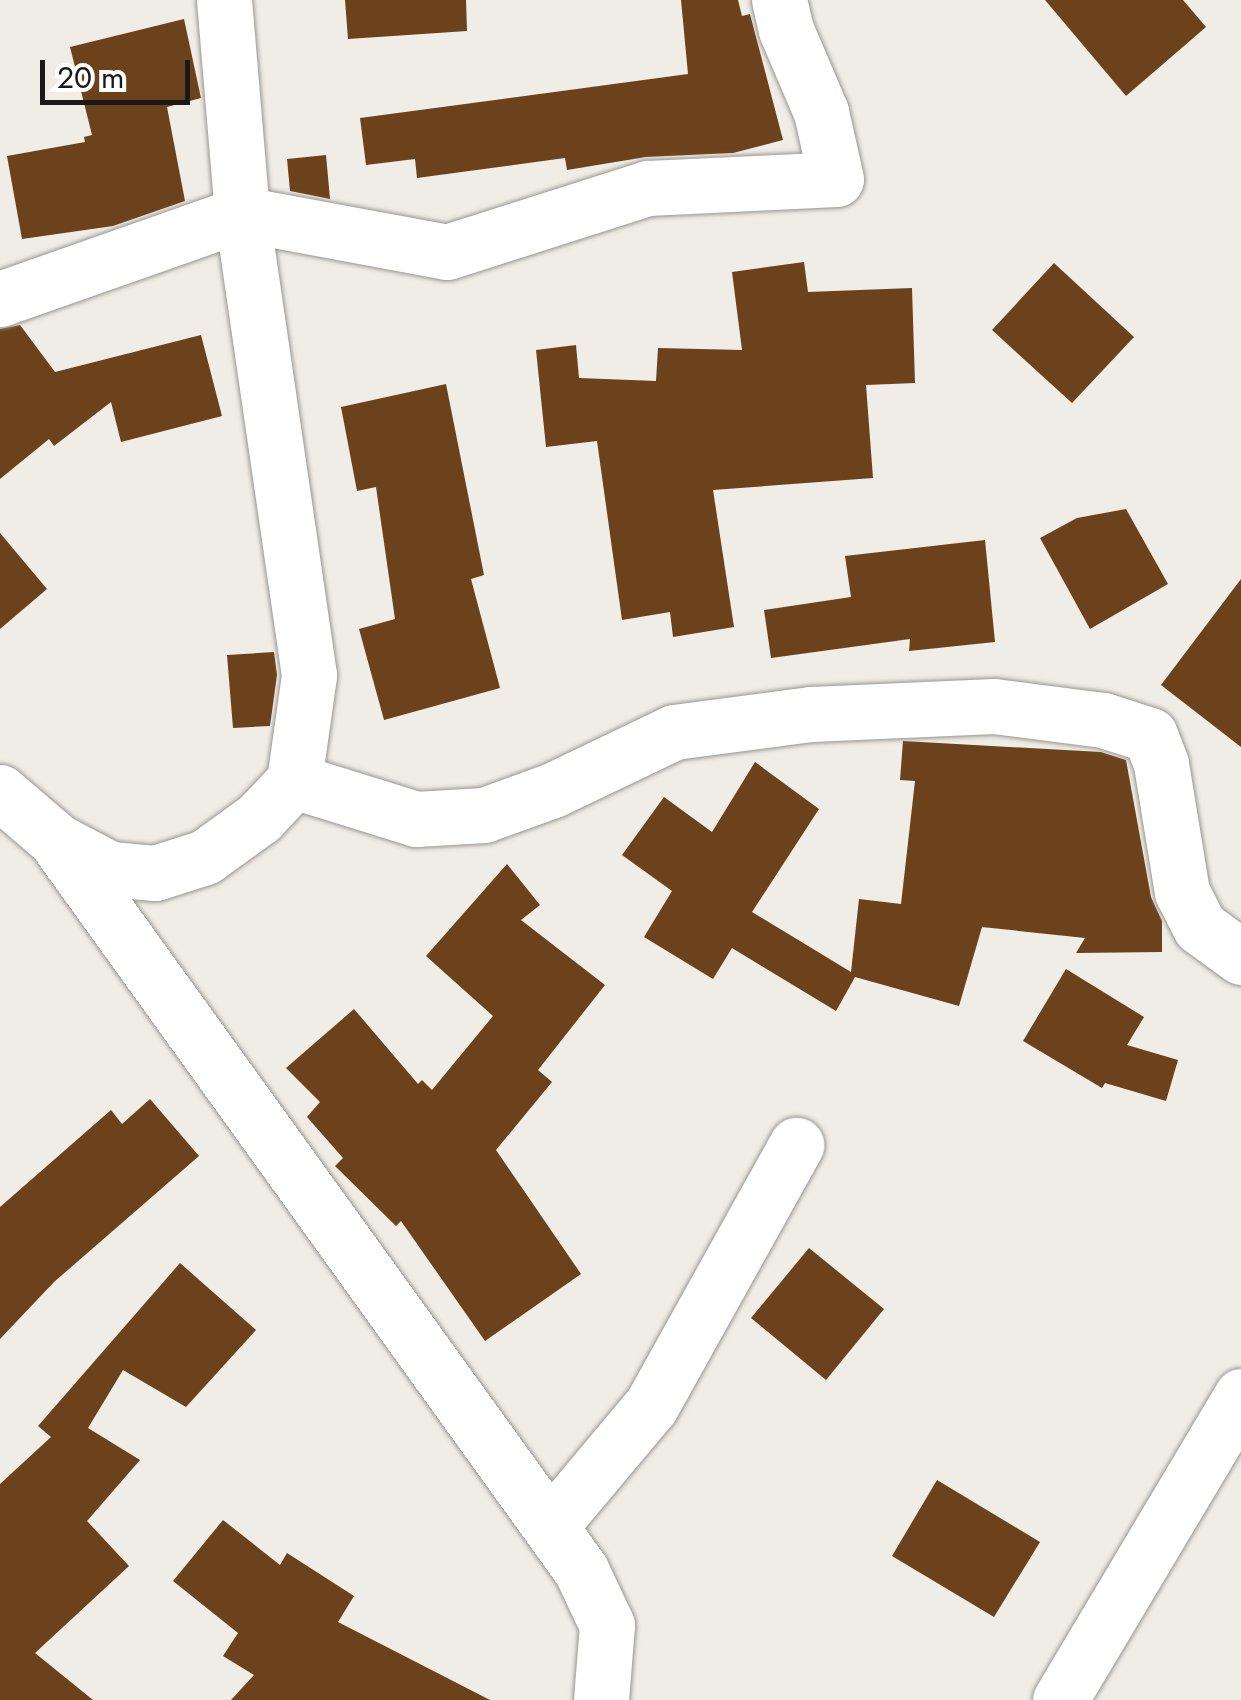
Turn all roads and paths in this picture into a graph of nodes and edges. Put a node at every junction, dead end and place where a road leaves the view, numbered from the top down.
1 (224, 0) edge
2 (780, 0) edge
3 (242, 214) junction
4 (0, 299) edge
5 (294, 781) junction
6 (0, 792) edge
7 (57, 841) junction
8 (165, 870) junction
9 (1241, 957) edge
10 (150, 971) junction
11 (796, 1144) dead end
12 (1241, 1396) edge
13 (551, 1525) junction
14 (602, 1700) edge
15 (1060, 1700) edge

1 - 3 street
2 - 3 street
3 - 4 street
3 - 5 street
5 - 8 street
5 - 9 street
6 - 7 street
7 - 8 street
7 - 10 street
8 - 10 street
10 - 13 street
11 - 13 street
12 - 15 street
13 - 14 street

